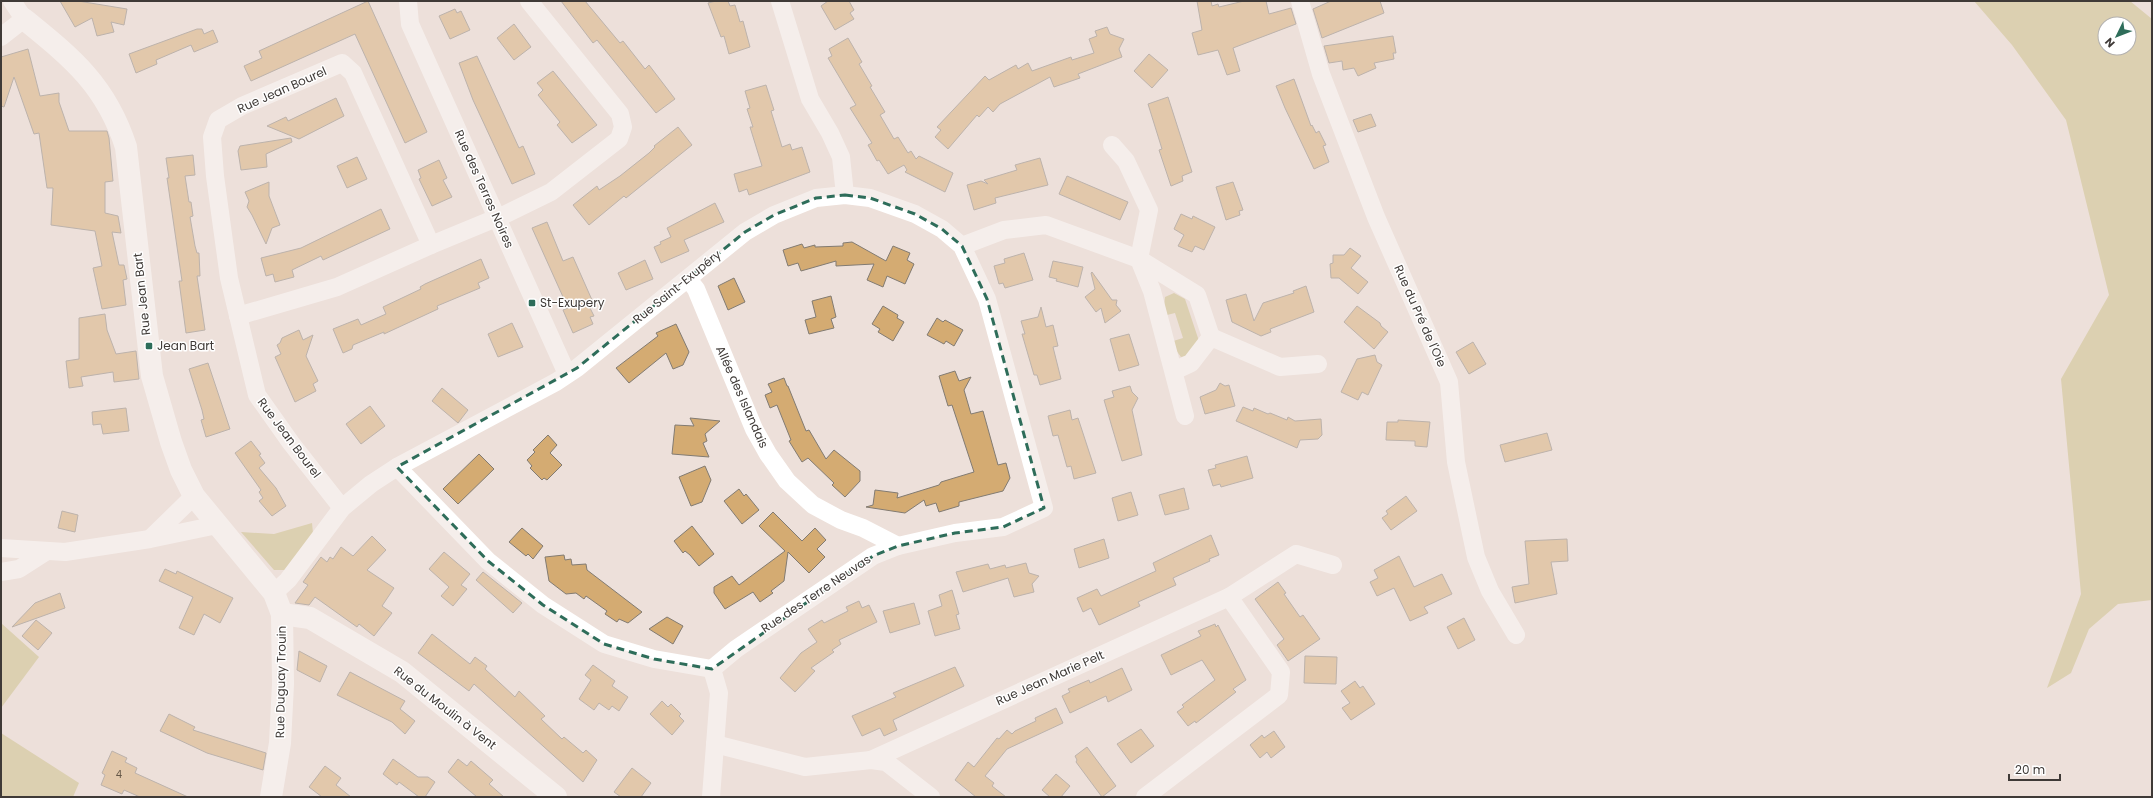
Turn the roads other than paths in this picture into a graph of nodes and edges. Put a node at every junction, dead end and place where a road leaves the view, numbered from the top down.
1 (408, 1) edge
2 (529, 1) edge
3 (780, 1) edge
4 (1300, 1) edge
5 (18, 10) edge
6 (1, 37) edge
7 (1112, 145) dead end
8 (846, 195) junction
9 (496, 219) junction
10 (431, 245) junction
11 (962, 246) junction
12 (1139, 258) junction
13 (688, 279) junction
14 (238, 316) junction
15 (1211, 337) junction
16 (1318, 364) dead end
17 (1174, 371) junction
18 (567, 374) junction
19 (1185, 416) dead end
20 (397, 467) junction
21 (194, 496) junction
22 (342, 508) junction
23 (217, 524) junction
24 (150, 539) junction
25 (898, 546) junction
26 (1, 548) edge
27 (47, 551) junction
28 (1333, 565) dead end
29 (1, 572) edge
30 (274, 593) junction
31 (1229, 597) junction
32 (282, 614) junction
33 (1516, 635) dead end
34 (712, 669) junction
35 (715, 744) junction
36 (871, 760) junction
37 (271, 797) edge
38 (556, 797) edge
39 (711, 797) edge
40 (931, 797) edge
41 (1145, 797) edge

1 - 9 street, Rue des Terres Noires
2 - 9 street
3 - 8 street
4 - 33 street, Rue du Pré de l'Oie
5 - 6 street
5 - 21 street, Rue Jean Bart
7 - 12 street
8 - 11 street, Rue Saint-Exupéry
8 - 13 street, Rue Saint-Exupéry
9 - 10 street
9 - 18 street, Rue des Terres Noires
10 - 14 street
10 - 14 street, Rue Jean Bourel
11 - 12 street
11 - 25 street, Rue des Terre Neuvas
12 - 15 street
12 - 17 street
13 - 18 street, Rue Saint-Exupéry
13 - 25 street, Allée des Islandais
14 - 22 street, Rue Jean Bourel
15 - 16 street
15 - 17 street
17 - 19 street
18 - 20 street, Rue Saint-Exupéry
20 - 22 street, Rue Saint-Exupéry
20 - 34 street
21 - 23 street, Rue Jean Bart
21 - 24 street
22 - 30 street, Rue Saint-Exupéry
23 - 24 street
23 - 30 street, Rue Jean Bart
24 - 27 street
25 - 34 street, Rue des Terre Neuvas
26 - 27 street
27 - 29 street
28 - 31 street, Rue Jean Marie Pelt
30 - 32 street
31 - 36 street, Rue Jean Marie Pelt
31 - 41 street
32 - 37 street, Rue Duguay Trouin
32 - 38 street, Rue du Moulin à Vent
34 - 35 street
35 - 36 street
35 - 39 street
36 - 40 street

